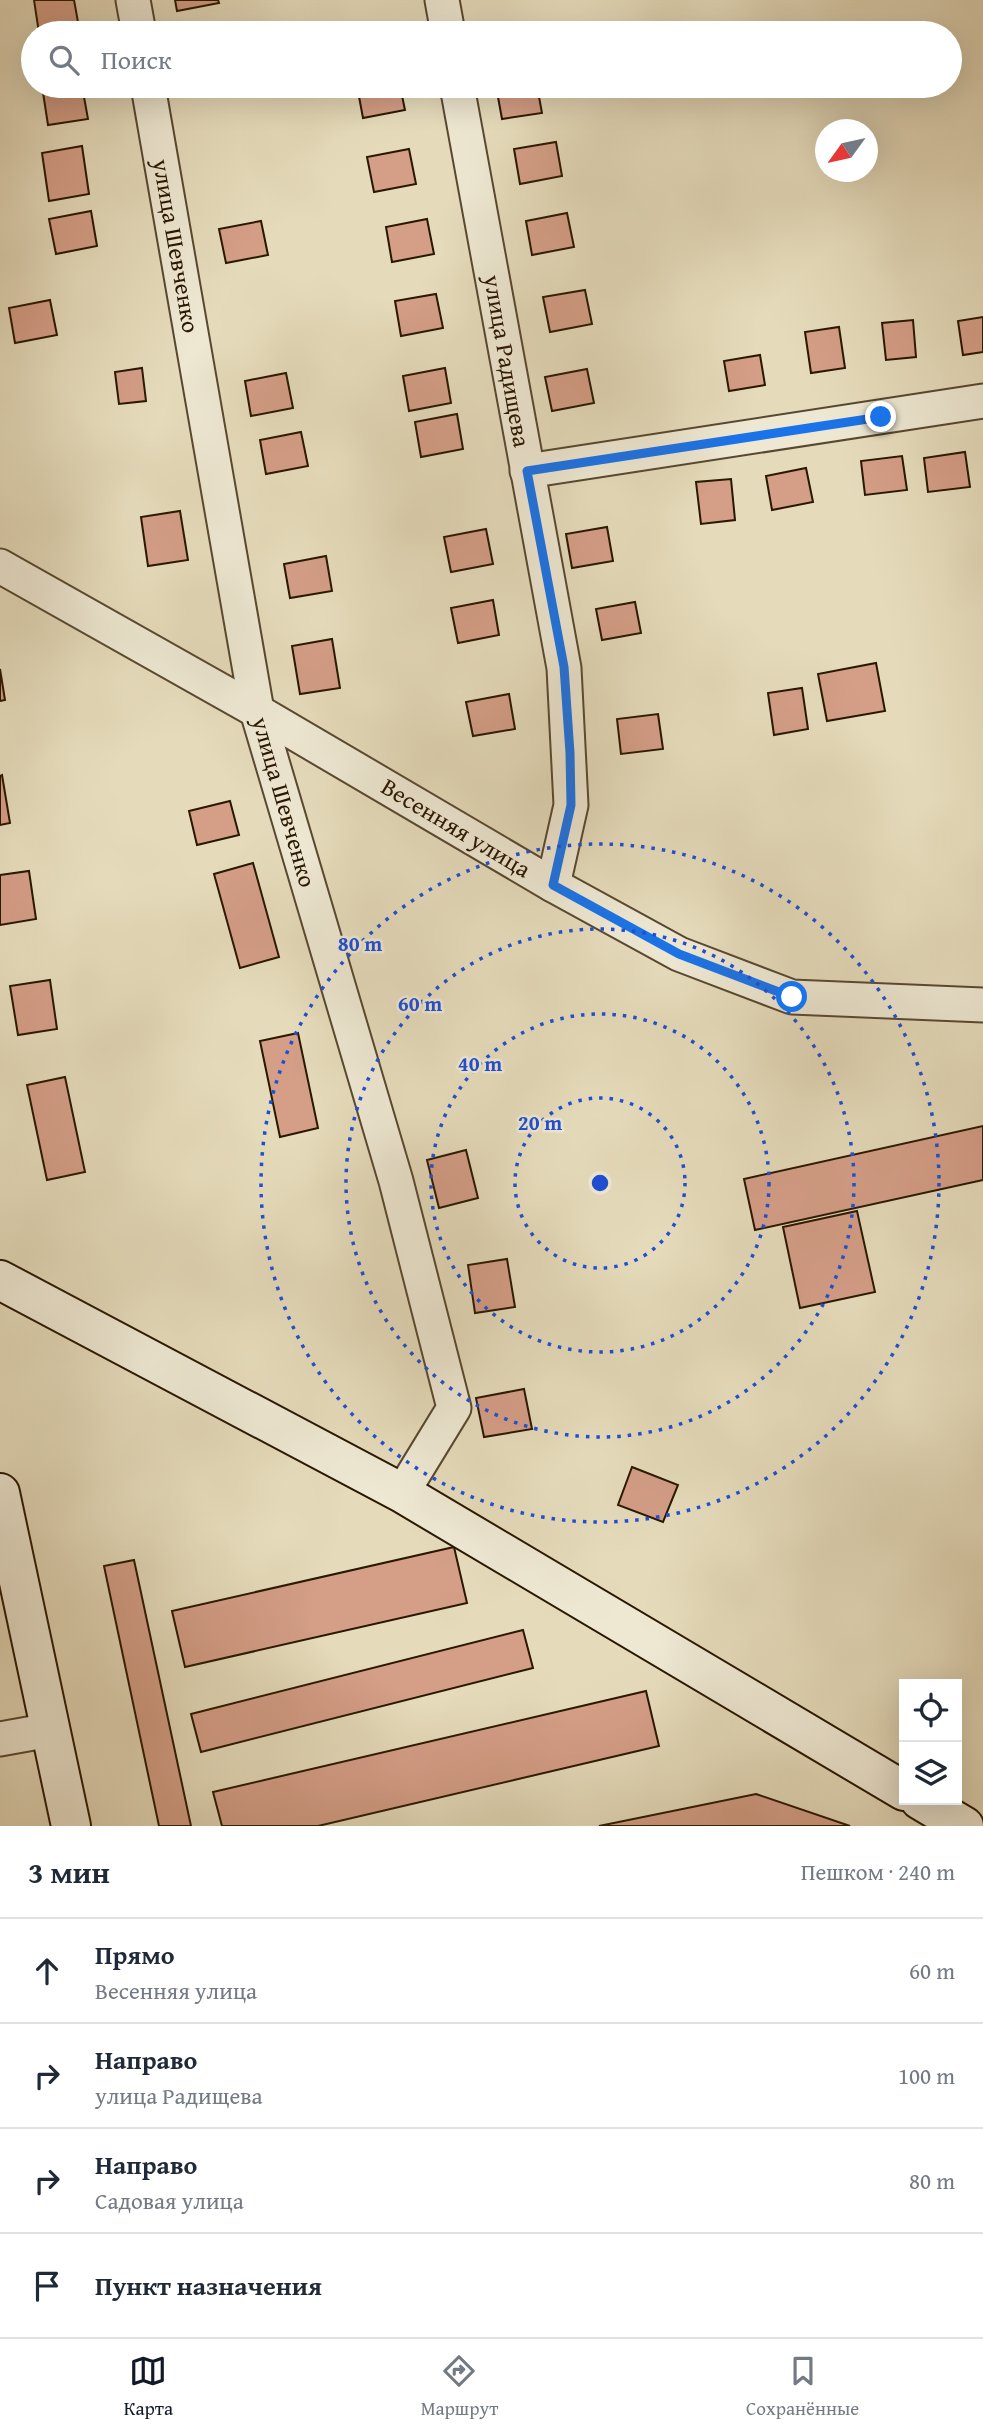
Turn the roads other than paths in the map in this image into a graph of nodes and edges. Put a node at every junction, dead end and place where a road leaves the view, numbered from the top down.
1 (133, 0) edge
2 (442, 0) edge
3 (137, 21) edge
4 (446, 21) edge
5 (150, 98) edge
6 (459, 98) edge
7 (983, 401) edge
8 (527, 471) junction
9 (0, 566) edge
10 (257, 711) junction
11 (553, 885) junction
12 (983, 1005) edge
13 (0, 1280) edge
14 (0, 1493) edge
15 (402, 1493) junction
16 (50, 1730) junction
17 (0, 1739) edge
18 (899, 1788) edge
19 (928, 1805) edge
20 (71, 1826) edge
21 (964, 1826) edge

1 - 3 street
2 - 4 street
5 - 10 street, улица Шевченко
6 - 8 street, улица Радищева
7 - 8 street
8 - 11 street, улица Радищева
9 - 10 street, Весенняя улица
10 - 11 street, Весенняя улица
10 - 15 street, улица Шевченко
11 - 12 street, Весенняя улица
13 - 15 street
14 - 16 street
15 - 18 street
16 - 17 street
16 - 20 street
19 - 21 street

